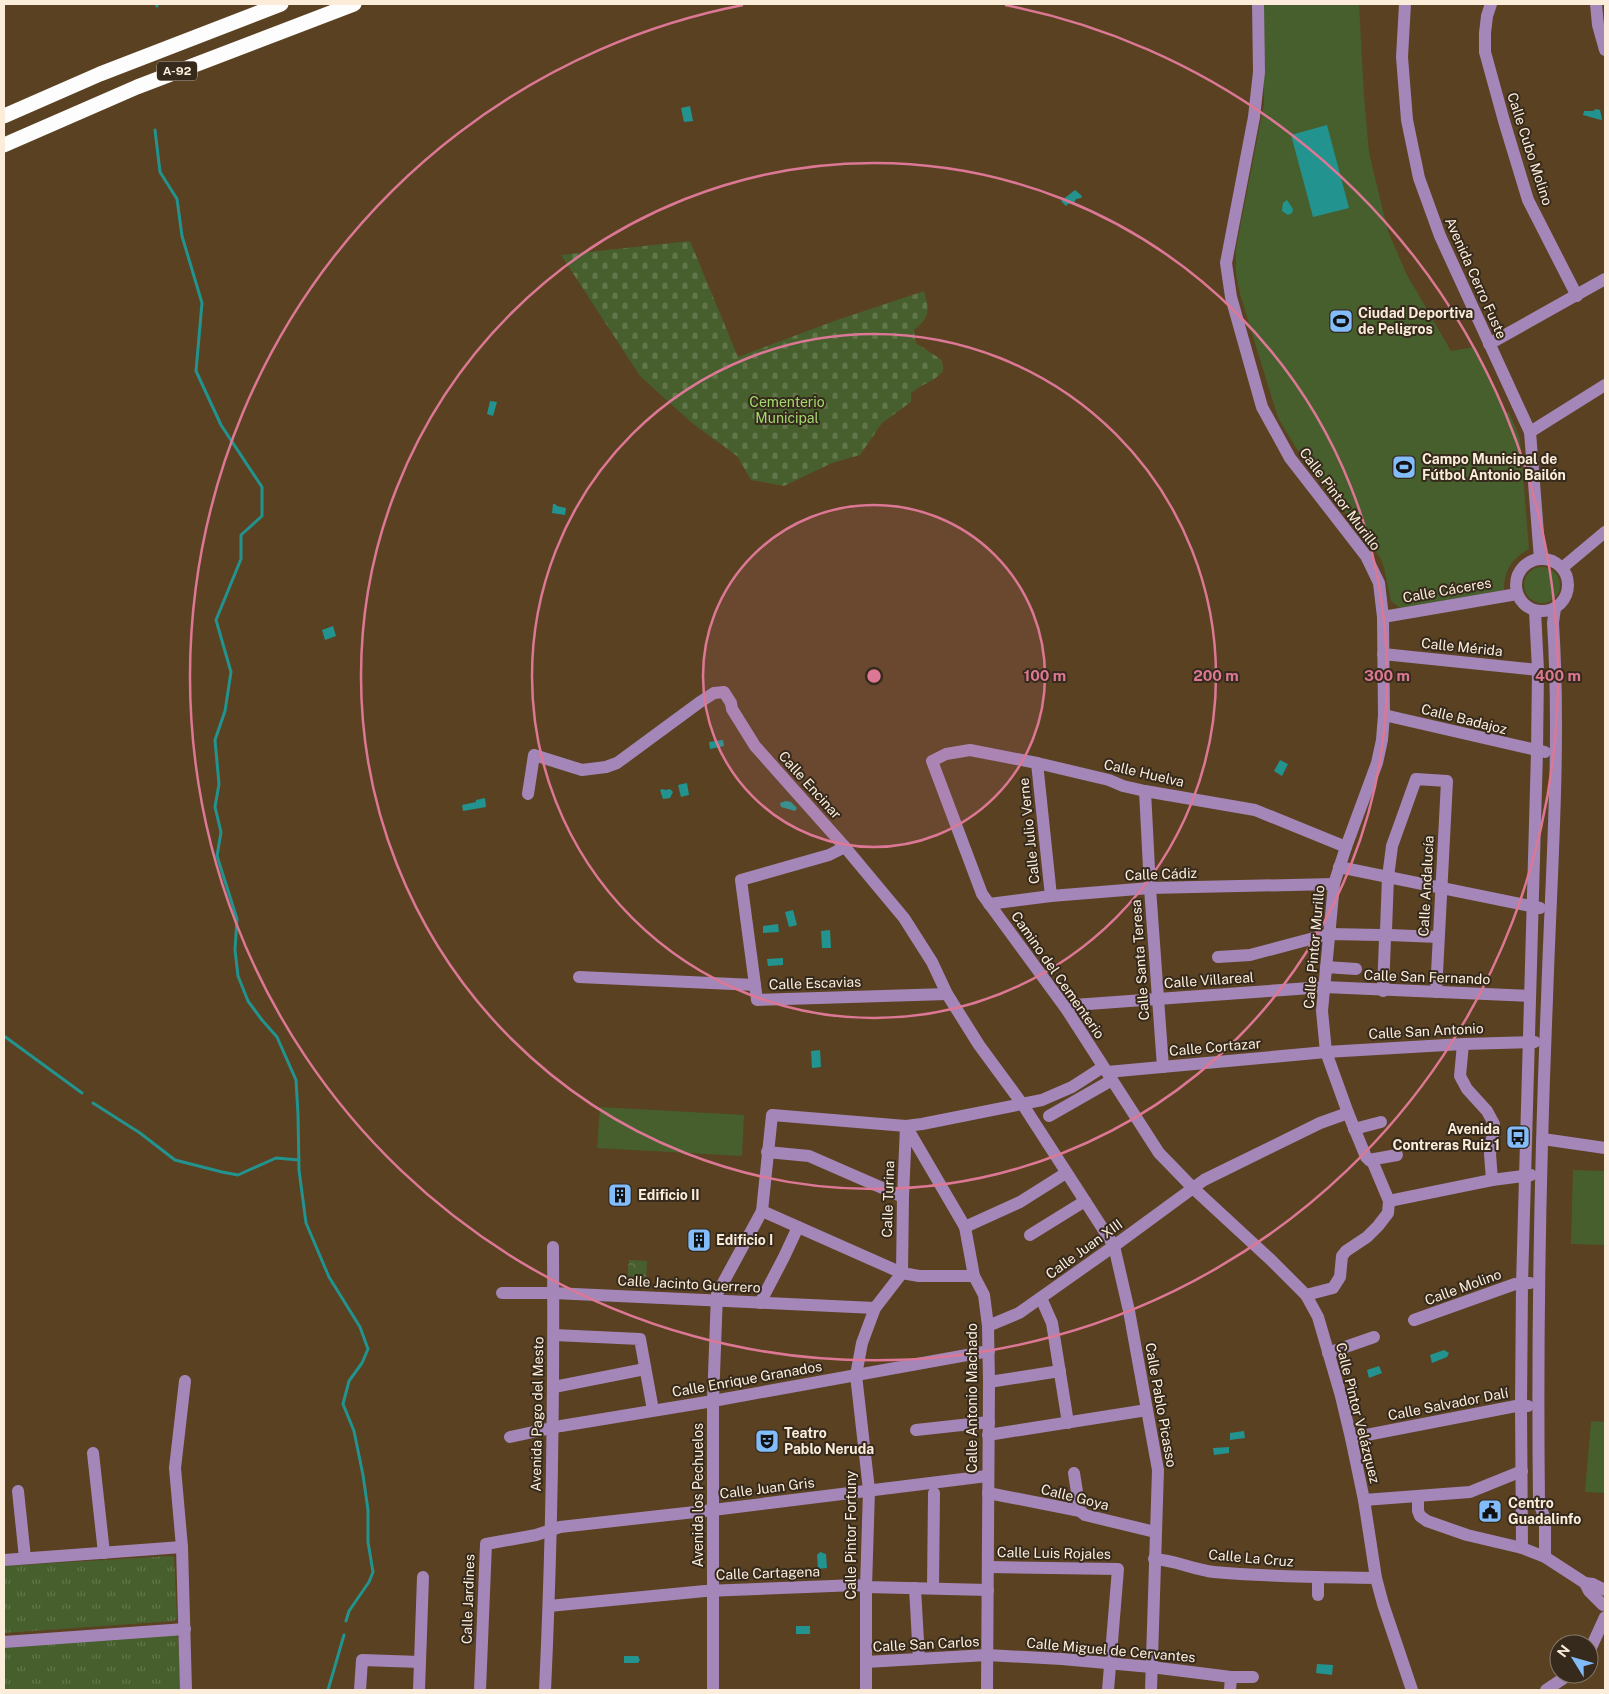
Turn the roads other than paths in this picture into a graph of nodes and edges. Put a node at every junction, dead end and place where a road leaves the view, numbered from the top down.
1 (281, 4) edge
2 (354, 4) edge
3 (1258, 4) edge
4 (1405, 4) edge
5 (1491, 4) edge
6 (1596, 4) edge
7 (1605, 50) edge
8 (4, 116) edge
9 (4, 145) edge
10 (1605, 279) edge
11 (1578, 296) junction
12 (1489, 344) junction
13 (1605, 385) edge
14 (1530, 432) junction
15 (1605, 532) edge
16 (1540, 558) junction
17 (1562, 568) junction
18 (1517, 594) junction
19 (1555, 608) junction
20 (1535, 611) junction
21 (1382, 617) junction
22 (1383, 654) junction
23 (1538, 670) junction
24 (1384, 715) junction
25 (1537, 752) junction
26 (1556, 753) junction
27 (932, 761) joint
28 (1037, 763) junction
29 (1145, 791) junction
30 (528, 794) dead end
31 (844, 846) junction
32 (1346, 846) junction
33 (1339, 868) junction
34 (1388, 877) junction
35 (1334, 884) junction
36 (1150, 888) junction
37 (1442, 889) junction
38 (1051, 896) junction
39 (990, 904) junction
40 (1533, 908) junction
41 (1550, 910) junction
42 (1329, 934) junction
43 (1385, 935) junction
44 (1438, 937) junction
45 (1218, 957) dead end
46 (1326, 967) junction
47 (1356, 970) dead end
48 (579, 977) dead end
49 (756, 985) junction
50 (1324, 987) junction
51 (1383, 991) junction
52 (1436, 992) junction
53 (947, 994) junction
54 (1529, 996) junction
55 (1158, 999) junction
56 (1067, 1010) junction
57 (1528, 1042) junction
58 (1545, 1042) junction
59 (1463, 1044) junction
60 (1326, 1052) junction
61 (1163, 1067) junction
62 (1107, 1073) junction
63 (1022, 1105) junction
64 (1348, 1114) junction
65 (1049, 1116) dead end
66 (1381, 1122) dead end
67 (906, 1126) junction
68 (1354, 1129) junction
69 (1543, 1139) junction
70 (1605, 1148) edge
71 (767, 1152) junction
72 (1397, 1156) dead end
73 (1370, 1160) junction
74 (1066, 1173) junction
75 (1541, 1174) junction
76 (1525, 1176) junction
77 (1492, 1180) junction
78 (1193, 1188) junction
79 (902, 1197) junction
80 (1085, 1201) junction
81 (1389, 1201) junction
82 (762, 1211) junction
83 (798, 1227) junction
84 (965, 1227) junction
85 (1030, 1235) dead end
86 (1114, 1246) junction
87 (553, 1247) dead end
88 (902, 1272) junction
89 (974, 1276) junction
90 (1539, 1283) junction
91 (1522, 1284) junction
92 (502, 1293) dead end
93 (553, 1293) junction
94 (1306, 1295) junction
95 (1042, 1298) junction
96 (717, 1300) junction
97 (760, 1302) junction
98 (875, 1308) junction
99 (1414, 1320) dead end
100 (988, 1326) junction
101 (554, 1335) junction
102 (1374, 1338) dead end
103 (989, 1351) junction
104 (1328, 1353) junction
105 (645, 1370) junction
106 (1060, 1371) junction
107 (856, 1375) junction
108 (185, 1381) dead end
109 (989, 1382) junction
110 (554, 1387) junction
111 (713, 1401) junction
112 (1521, 1406) junction
113 (1538, 1406) junction
114 (653, 1410) junction
115 (1147, 1410) junction
116 (1068, 1423) junction
117 (553, 1427) junction
118 (988, 1429) junction
119 (916, 1430) dead end
120 (510, 1437) dead end
121 (1352, 1438) junction
122 (93, 1453) dead end
123 (1522, 1471) junction
124 (1074, 1473) dead end
125 (988, 1476) junction
126 (869, 1490) junction
127 (18, 1491) dead end
128 (934, 1493) dead end
129 (988, 1493) junction
130 (1418, 1496) junction
131 (1364, 1500) junction
132 (713, 1510) junction
133 (1080, 1511) junction
134 (550, 1531) junction
135 (1155, 1532) junction
136 (182, 1547) junction
137 (1522, 1548) junction
138 (104, 1553) junction
139 (1545, 1557) junction
140 (25, 1558) junction
141 (4, 1560) edge
142 (1154, 1560) junction
143 (989, 1567) junction
144 (423, 1577) dead end
145 (1318, 1577) junction
146 (1376, 1578) junction
147 (1585, 1583) junction
148 (866, 1587) junction
149 (915, 1588) junction
150 (933, 1588) junction
151 (988, 1590) junction
152 (1605, 1590) edge
153 (713, 1591) junction
154 (1318, 1595) dead end
155 (549, 1606) junction
156 (1605, 1608) edge
157 (184, 1629) junction
158 (1596, 1634) edge
159 (4, 1642) edge
160 (987, 1656) junction
161 (919, 1659) junction
162 (420, 1662) junction
163 (866, 1662) junction
164 (1111, 1663) junction
165 (1151, 1667) junction
166 (1231, 1677) junction
167 (1253, 1677) dead end
168 (186, 1690) edge
169 (360, 1690) edge
170 (419, 1690) edge
171 (480, 1690) edge
172 (545, 1690) edge
173 (713, 1690) edge
174 (866, 1690) edge
175 (987, 1690) edge
176 (1108, 1690) edge
177 (1151, 1690) edge
178 (1230, 1690) edge
179 (1412, 1690) edge

1 - 8 highway, A-92
2 - 9 highway, A-92
3 - 21 street, Calle Pintor Murillo
4 - 12 street, Avenida Cerro Fuste
5 - 11 street, Calle Cubo Molino
6 - 7 street
10 - 11 street
11 - 12 street
12 - 14 street, Avenida Cerro Fuste
13 - 14 street
14 - 16 street, Avenida Cerro Fuste
15 - 17 street
16 - 17 street
16 - 18 street
17 - 19 street
18 - 20 street
18 - 21 street, Calle Cáceres
19 - 20 street
19 - 26 street
20 - 23 street
21 - 22 street, Calle Pintor Murillo
22 - 23 street, Calle Mérida
22 - 24 street, Calle Pintor Murillo
23 - 25 street
24 - 25 street, Calle Badajoz
24 - 32 street, Calle Pintor Murillo
25 - 26 street, Calle Badajoz
25 - 40 street
26 - 41 street
27 - 28 street, Calle Huelva
27 - 39 street, Camino del Cementerio
28 - 29 street, Calle Huelva
28 - 38 street, Calle Julio Verne
29 - 32 street, Calle Huelva
29 - 36 street, Calle Santa Teresa
30 - 31 street, Calle Encinar
31 - 49 street
31 - 53 street, Calle Encinar
32 - 33 street, Calle Pintor Murillo
33 - 34 street
33 - 35 street, Calle Pintor Murillo
34 - 37 street
34 - 37 street, Calle Andalucía
34 - 43 street
35 - 36 street, Calle Cádiz
35 - 42 street, Calle Pintor Murillo
36 - 38 street, Calle Cádiz
36 - 55 street, Calle Santa Teresa
37 - 40 street
37 - 44 street, Calle Andalucía
38 - 39 street, Calle Cádiz
39 - 56 street, Camino del Cementerio
40 - 41 street
40 - 54 street
41 - 58 street
42 - 43 street
42 - 45 street
42 - 46 street, Calle Pintor Murillo
43 - 44 street
43 - 51 street
44 - 52 street, Calle Andalucía
46 - 47 street
46 - 50 street, Calle Pintor Murillo
48 - 49 street, Calle Escavias
49 - 53 street, Calle Escavias
50 - 51 street, Calle San Fernando
50 - 55 street, Calle Villareal
50 - 60 street, Calle Pintor Murillo
51 - 52 street, Calle San Fernando
52 - 54 street, Calle San Fernando
53 - 63 street, Calle Encinar
54 - 57 street
55 - 56 street, Calle Villareal
55 - 61 street, Calle Santa Teresa
56 - 62 street, Camino del Cementerio
57 - 58 street, Calle San Antonio
57 - 59 street, Calle San Antonio
57 - 76 street
58 - 69 street
59 - 60 street, Calle San Antonio
59 - 77 street
60 - 61 street, Calle Cortazar
60 - 64 street, Calle Pintor Murillo
61 - 62 street, Calle Cortazar
62 - 63 street
62 - 65 street
62 - 78 street, Camino del Cementerio
63 - 67 street
63 - 74 street, Calle Encinar
64 - 68 street, Calle Pintor Murillo
64 - 78 street, Calle Juan XIII
66 - 68 street
67 - 71 street
67 - 79 street, Calle Turina
67 - 84 street, Calle Antonio Machado
68 - 73 street, Calle Pintor Murillo
69 - 70 street
69 - 75 street
71 - 79 street
71 - 82 street
72 - 73 street
73 - 81 street, Calle Pintor Murillo
74 - 80 street, Calle Pablo Picasso
74 - 84 street
75 - 76 street
75 - 90 street
76 - 77 street
76 - 91 street
77 - 81 street
78 - 86 street, Calle Juan XIII
78 - 94 street, Calle Pintor Velázquez
79 - 88 street, Calle Turina
80 - 85 street
80 - 86 street, Calle Pablo Picasso
81 - 94 street
82 - 83 street
82 - 96 street, Avenida los Pechuelos
83 - 88 street
83 - 97 street
84 - 89 street, Calle Antonio Machado
86 - 95 street, Calle Juan XIII
86 - 115 street, Calle Pablo Picasso
87 - 93 street, Avenida Pago del Mesto
88 - 89 street
88 - 98 street, Calle Pintor Fortuny
89 - 100 street, Calle Antonio Machado
90 - 91 street, Calle Molino
90 - 113 street
91 - 99 street, Calle Molino
91 - 112 street
92 - 93 street, Calle Jacinto Guerrero
93 - 96 street, Calle Jacinto Guerrero
93 - 101 street, Avenida Pago del Mesto
94 - 104 street, Calle Pintor Velázquez
95 - 100 street, Calle Juan XIII
95 - 106 street
96 - 97 street, Calle Jacinto Guerrero
96 - 111 street, Avenida los Pechuelos
97 - 98 street, Calle Jacinto Guerrero
98 - 107 street, Calle Pintor Fortuny
100 - 103 street, Calle Antonio Machado
101 - 105 street
101 - 110 street, Avenida Pago del Mesto
102 - 104 street
103 - 107 street, Calle Enrique Granados
103 - 109 street, Calle Antonio Machado
104 - 121 street, Calle Pintor Velázquez
105 - 110 street
105 - 114 street
106 - 109 street
106 - 116 street
107 - 111 street, Calle Enrique Granados
107 - 126 street, Calle Pintor Fortuny
108 - 136 street
109 - 118 street, Calle Antonio Machado
110 - 117 street, Avenida Pago del Mesto
111 - 114 street, Calle Enrique Granados
111 - 132 street, Avenida los Pechuelos
112 - 113 street, Calle Salvador Dalí
112 - 121 street, Calle Salvador Dalí
112 - 123 street
113 - 139 street
114 - 117 street, Calle Enrique Granados
115 - 116 street
115 - 135 street, Calle Pablo Picasso
116 - 118 street
117 - 120 street, Calle Enrique Granados
117 - 134 street, Avenida Pago del Mesto
118 - 119 street
118 - 125 street, Calle Antonio Machado
121 - 131 street, Calle Pintor Velázquez
122 - 138 street
123 - 130 street
123 - 137 street
124 - 133 street
125 - 126 street, Calle Juan Gris
125 - 129 street, Calle Antonio Machado
126 - 132 street, Calle Juan Gris
126 - 148 street, Calle Pintor Fortuny
127 - 140 street
128 - 150 street
129 - 133 street, Calle Goya
129 - 143 street, Calle Antonio Machado
130 - 131 street
130 - 137 street
131 - 146 street, Calle Pintor Velázquez
132 - 134 street, Calle Juan Gris
132 - 153 street, Avenida los Pechuelos
133 - 135 street, Calle Goya
134 - 155 street, Avenida Pago del Mesto
134 - 171 street, Calle Jardines
135 - 142 street, Calle Pablo Picasso
136 - 138 street
136 - 157 street
137 - 139 street
138 - 140 street
139 - 147 street
140 - 141 street
142 - 145 street, Calle La Cruz
142 - 165 street, Calle Pablo Picasso
143 - 151 street, Calle Antonio Machado
143 - 164 street, Calle Luis Rojales
144 - 162 street
145 - 146 street, Calle La Cruz
145 - 154 street
146 - 179 street, Calle Pintor Velázquez
147 - 152 street
147 - 156 street
148 - 149 street, Calle Cartagena
148 - 153 street, Calle Cartagena
148 - 163 street, Calle Pintor Fortuny
149 - 150 street, Calle Cartagena
149 - 161 street
150 - 151 street, Calle Cartagena
151 - 160 street, Calle Antonio Machado
153 - 155 street, Calle Cartagena
153 - 173 street, Avenida los Pechuelos
155 - 172 street, Avenida Pago del Mesto
156 - 158 street
157 - 159 street
157 - 168 street
160 - 161 street, Calle San Carlos
160 - 164 street, Calle Miguel de Cervantes
160 - 175 street, Calle Antonio Machado
161 - 163 street, Calle San Carlos
162 - 169 street
162 - 170 street
163 - 174 street, Calle Pintor Fortuny
164 - 165 street, Calle Miguel de Cervantes
164 - 176 street
165 - 166 street, Calle Miguel de Cervantes
165 - 177 street, Calle Pablo Picasso
166 - 167 street, Calle Miguel de Cervantes
166 - 178 street

